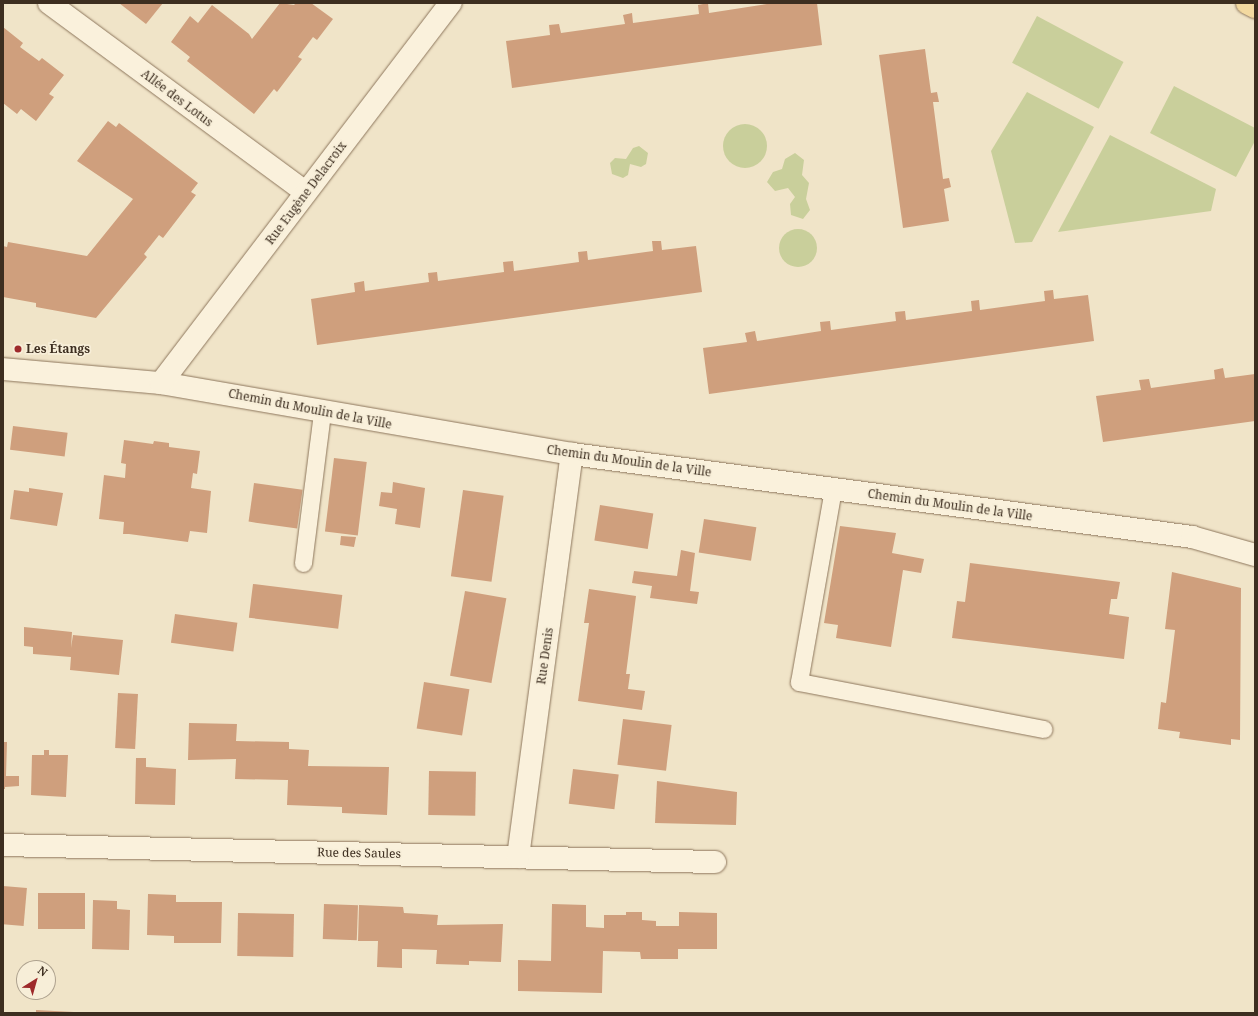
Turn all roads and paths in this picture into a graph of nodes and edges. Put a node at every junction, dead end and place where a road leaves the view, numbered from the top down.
1 (49, 3) edge
2 (451, 3) edge
3 (1247, 3) edge
4 (1255, 7) edge
5 (305, 192) junction
6 (3, 369) edge
7 (162, 383) junction
8 (322, 413) junction
9 (572, 454) junction
10 (833, 489) junction
11 (1255, 555) edge
12 (303, 563) dead end
13 (1044, 729) dead end
14 (3, 845) edge
15 (518, 857) junction
16 (715, 862) dead end

1 - 5 street, Allée des Lotus
2 - 5 street, Rue Eugène Delacroix
3 - 4 main road
5 - 7 street, Rue Eugène Delacroix
6 - 7 street, Chemin du Moulin de la Ville
7 - 8 street, Chemin du Moulin de la Ville
8 - 9 street, Chemin du Moulin de la Ville
8 - 12 lane
9 - 10 street, Chemin du Moulin de la Ville
9 - 15 street, Rue Denis
10 - 11 street, Chemin du Moulin de la Ville
10 - 13 lane
14 - 15 street, Rue des Saules
15 - 16 street, Rue des Saules

